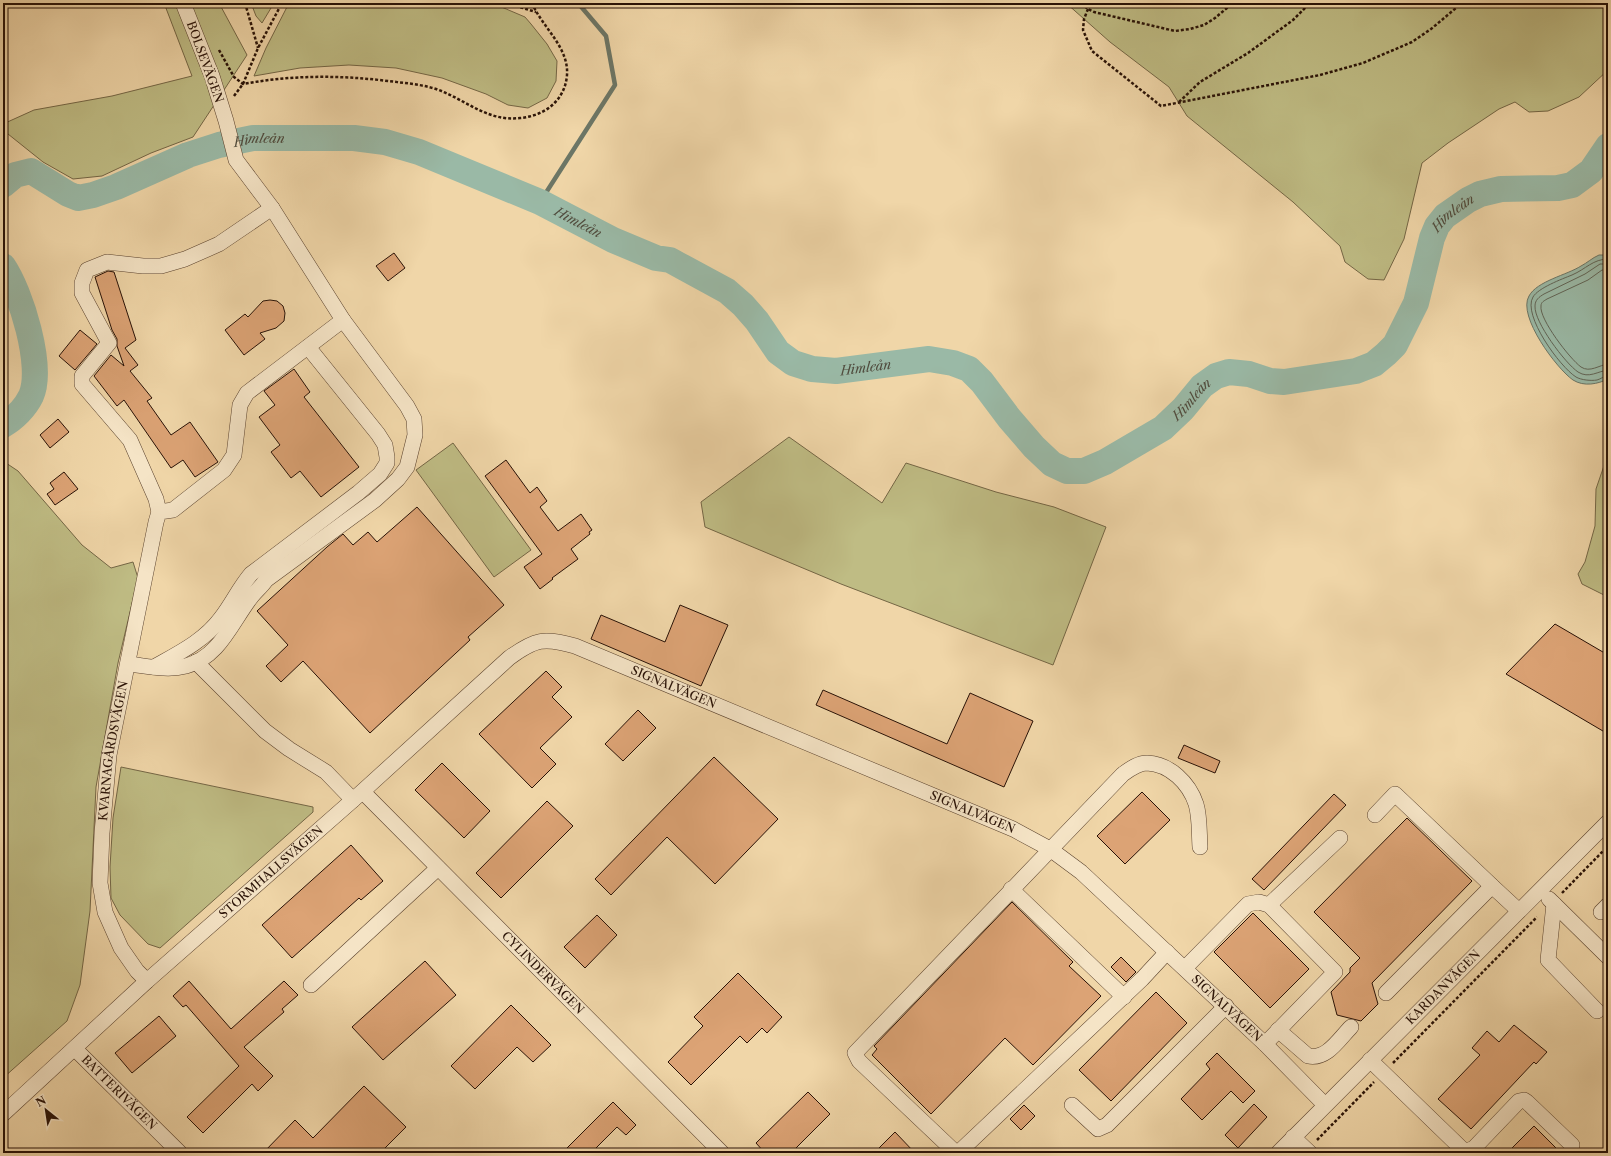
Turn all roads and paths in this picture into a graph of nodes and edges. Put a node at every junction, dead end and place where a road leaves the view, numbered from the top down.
1 (183, 3) edge
2 (246, 3) edge
3 (282, 3) edge
4 (506, 3) edge
5 (532, 3) edge
6 (1081, 3) edge
7 (1233, 3) edge
8 (1310, 3) edge
9 (1462, 3) edge
10 (1088, 9) junction
11 (536, 12) junction
12 (258, 48) junction
13 (218, 49) dead end
14 (243, 84) junction
15 (1178, 102) junction
16 (225, 116) junction
17 (272, 208) junction
18 (343, 320) junction
19 (308, 347) junction
20 (159, 512) junction
21 (545, 640) joint
22 (196, 662) junction
23 (128, 664) junction
24 (154, 667) junction
25 (358, 796) junction
26 (1375, 814) dead end
27 (1608, 822) edge
28 (1340, 838) dead end
29 (1200, 846) dead end
30 (1608, 846) edge
31 (1050, 849) junction
32 (438, 868) junction
33 (1492, 886) junction
34 (1011, 889) junction
35 (1540, 890) junction
36 (1554, 903) junction
37 (1269, 905) junction
38 (1519, 911) junction
39 (1167, 952) junction
40 (1608, 957) edge
41 (1185, 968) junction
42 (147, 981) junction
43 (310, 985) dead end
44 (1386, 993) dead end
45 (1124, 996) junction
46 (1226, 1006) junction
47 (1596, 1011) dead end
48 (1351, 1027) dead end
49 (1278, 1030) junction
50 (1265, 1044) junction
51 (75, 1049) junction
52 (1370, 1060) junction
53 (1384, 1073) junction
54 (1072, 1105) dead end
55 (1325, 1105) junction
56 (3, 1114) edge
57 (1293, 1137) junction
58 (1572, 1145) dead end
59 (1308, 1152) edge
60 (180, 1153) edge
61 (722, 1153) edge
62 (957, 1153) edge
63 (1278, 1153) edge

1 - 16 street, BOLSEVÄGEN
2 - 12 path
3 - 12 path
4 - 11 path
5 - 11 path
6 - 10 path
7 - 10 path
8 - 15 path
9 - 15 path
10 - 15 path
11 - 14 path
12 - 14 path
13 - 14 path
14 - 16 path
16 - 17 street, BOLSEVÄGEN
17 - 18 street
17 - 20 street
18 - 19 street
18 - 22 street
19 - 20 street
19 - 24 street
20 - 23 street, KVARNAGÅRDSVÄGEN
21 - 25 street, STORMHALLSVÄGEN
21 - 31 street, SIGNALVÄGEN
22 - 24 street
22 - 25 street, CYLINDERVÄGEN
23 - 24 street
23 - 42 street, KVARNAGÅRDSVÄGEN
25 - 32 street, CYLINDERVÄGEN
25 - 42 street, STORMHALLSVÄGEN
26 - 33 street
27 - 35 street, KARDANVÄGEN
28 - 37 street
29 - 31 street
30 - 36 path
31 - 34 street
31 - 39 street, SIGNALVÄGEN
32 - 43 street
32 - 61 street, CYLINDERVÄGEN
33 - 38 street
33 - 44 street
34 - 45 street
34 - 62 street
35 - 36 street
35 - 38 street, KARDANVÄGEN
36 - 40 street
36 - 47 street
36 - 53 path
37 - 41 street
37 - 49 street
38 - 52 street, KARDANVÄGEN
39 - 41 street, SIGNALVÄGEN
39 - 45 street
41 - 46 street, SIGNALVÄGEN
42 - 51 street, STORMHALLSVÄGEN
45 - 62 street
46 - 50 street, SIGNALVÄGEN
46 - 54 street
48 - 49 street
49 - 50 street
50 - 55 street, SIGNALVÄGEN
51 - 56 street, STORMHALLSVÄGEN
51 - 60 street, BATTERIVÄGEN
52 - 53 street
52 - 55 street, KARDANVÄGEN
53 - 58 street
53 - 59 path
55 - 57 street, KARDANVÄGEN
57 - 59 street
57 - 63 street, KARDANVÄGEN

